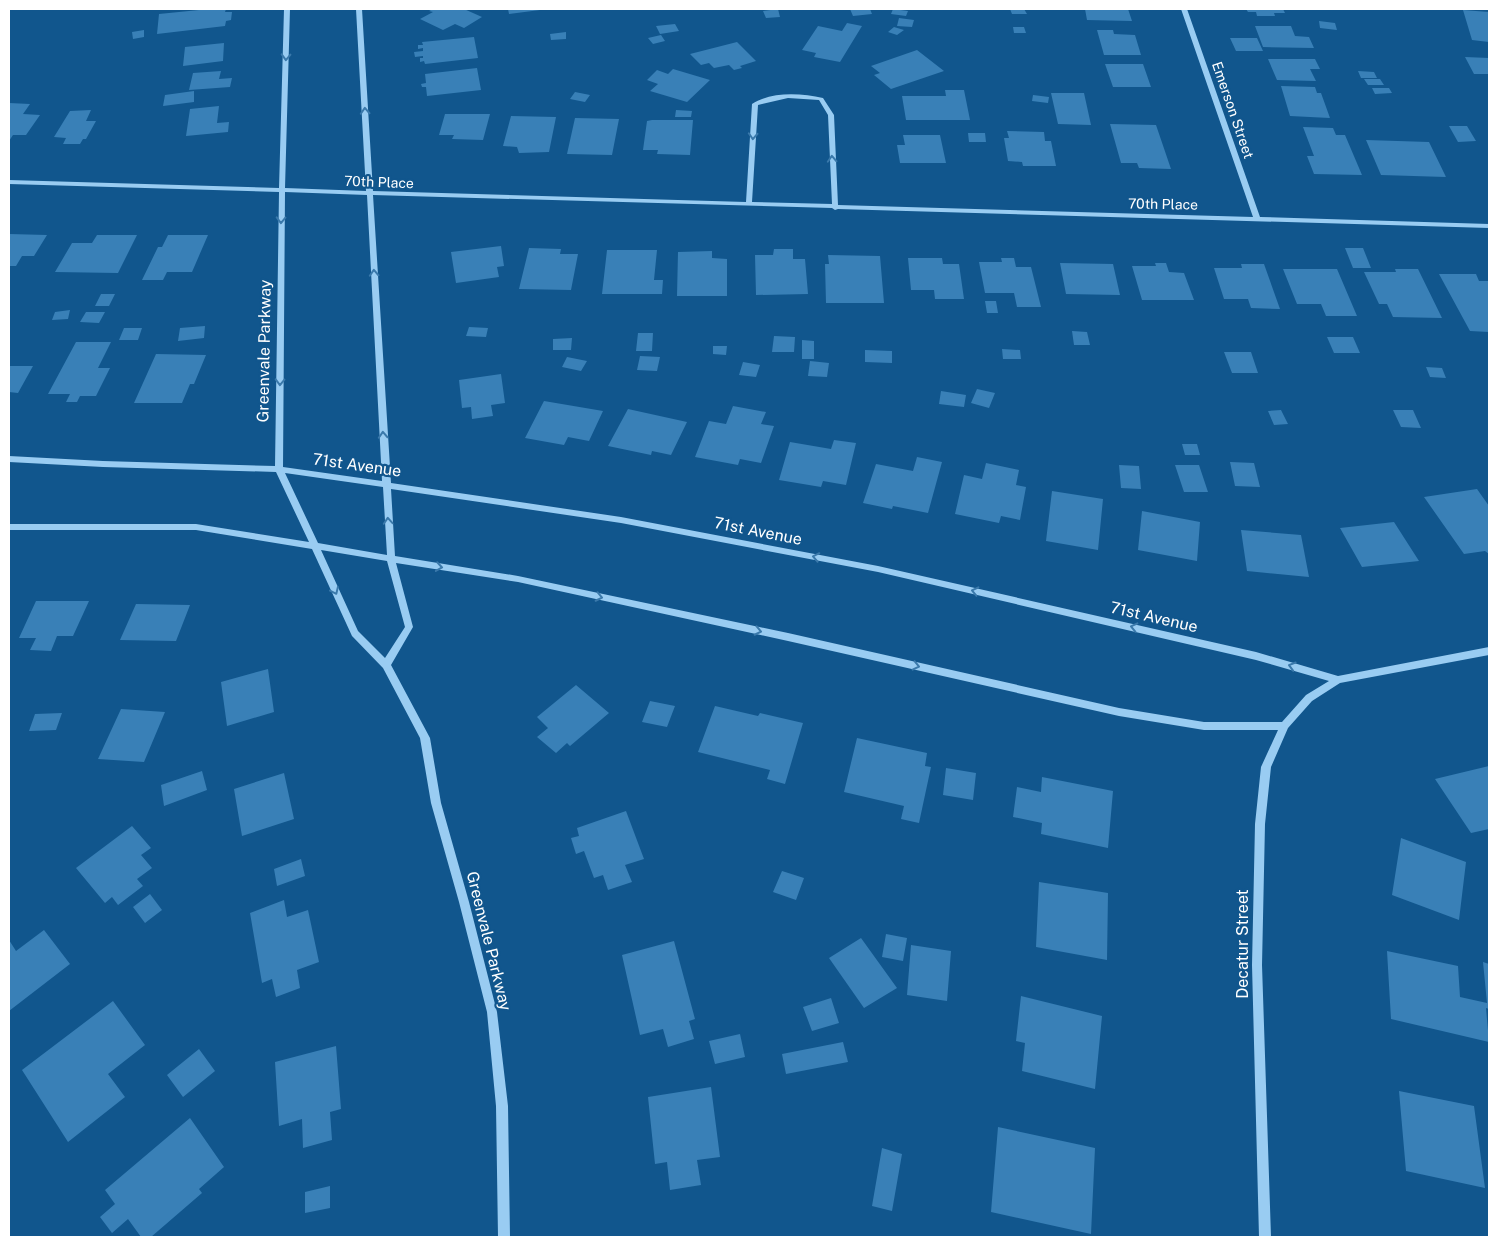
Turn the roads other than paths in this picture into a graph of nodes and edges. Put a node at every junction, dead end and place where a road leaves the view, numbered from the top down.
1 (287, 9) edge
2 (359, 9) edge
3 (1184, 9) edge
4 (9, 182) edge
5 (282, 192) junction
6 (370, 195) junction
7 (749, 205) junction
8 (835, 208) junction
9 (1258, 219) junction
10 (1489, 226) edge
11 (9, 459) edge
12 (279, 469) junction
13 (386, 484) junction
14 (9, 526) edge
15 (315, 546) junction
16 (391, 559) junction
17 (1489, 651) edge
18 (386, 665) junction
19 (1338, 680) junction
20 (1284, 726) junction
21 (504, 1237) edge
22 (1265, 1237) edge

1 -> 5 street, Greenvale Parkway
6 -> 2 street
3 - 9 street, Emerson Street
4 - 5 street, 70th Place
5 - 6 street, 70th Place
5 -> 12 street, Greenvale Parkway
6 - 7 street, 70th Place
13 -> 6 street
7 - 8 street, 70th Place
8 -> 7 street
8 - 9 street, 70th Place
9 - 10 street, 70th Place
11 - 12 street, 71st Avenue
12 - 13 street, 71st Avenue
12 - 15 street, Greenvale Parkway
16 -> 13 street
19 -> 13 street, 71st Avenue
14 - 15 street
15 - 16 street
15 -> 18 street, Greenvale Parkway
16 - 18 street
16 -> 20 street
17 - 19 street, 71st Avenue
18 - 21 street, Greenvale Parkway
19 - 20 street, Decatur Street
20 - 22 street, Decatur Street

